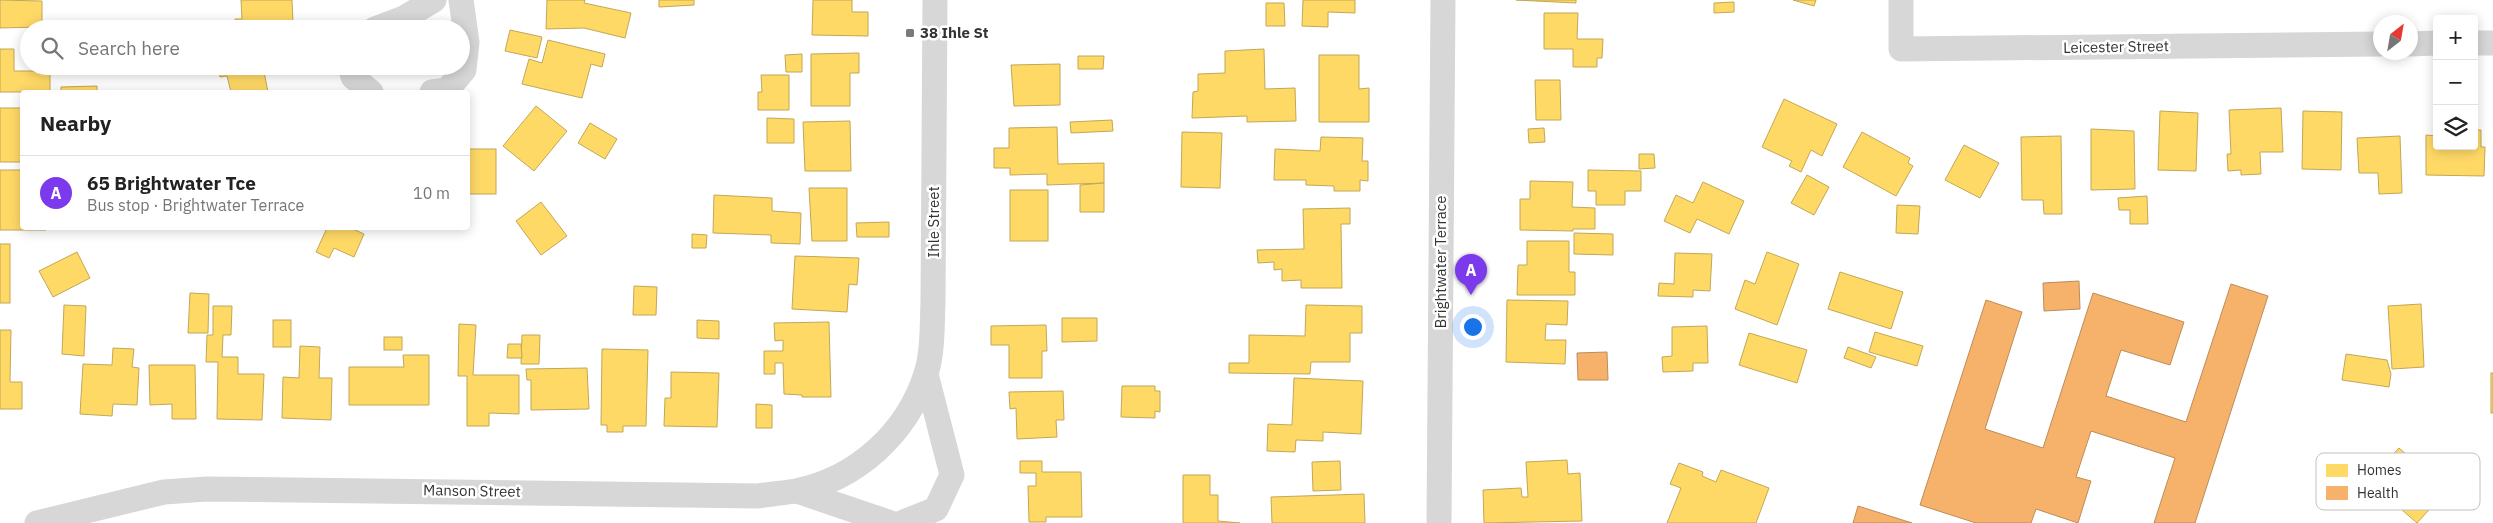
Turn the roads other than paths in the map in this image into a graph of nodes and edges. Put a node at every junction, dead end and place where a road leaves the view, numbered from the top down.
1 (434, 0) edge
2 (461, 0) edge
3 (935, 0) edge
4 (1442, 0) edge
5 (1900, 0) edge
6 (399, 20) edge
7 (464, 20) edge
8 (2478, 43) edge
9 (2493, 43) edge
10 (2373, 44) edge
11 (2418, 44) edge
12 (2433, 44) edge
13 (352, 75) edge
14 (460, 75) edge
15 (369, 90) edge
16 (447, 90) edge
17 (926, 374) junction
18 (893, 436) joint
19 (797, 491) junction
20 (37, 523) edge
21 (891, 523) edge
22 (901, 523) edge
23 (1439, 523) edge

1 - 6 street
2 - 7 street
3 - 17 street, Ihle Street
4 - 23 street, Brightwater Terrace
5 - 10 street, Leicester Street
8 - 9 street
11 - 12 street
13 - 15 street
14 - 16 street
17 - 18 street, Ihle Street
17 - 22 street
18 - 19 street, Manson Street
19 - 20 street, Manson Street
19 - 21 street

